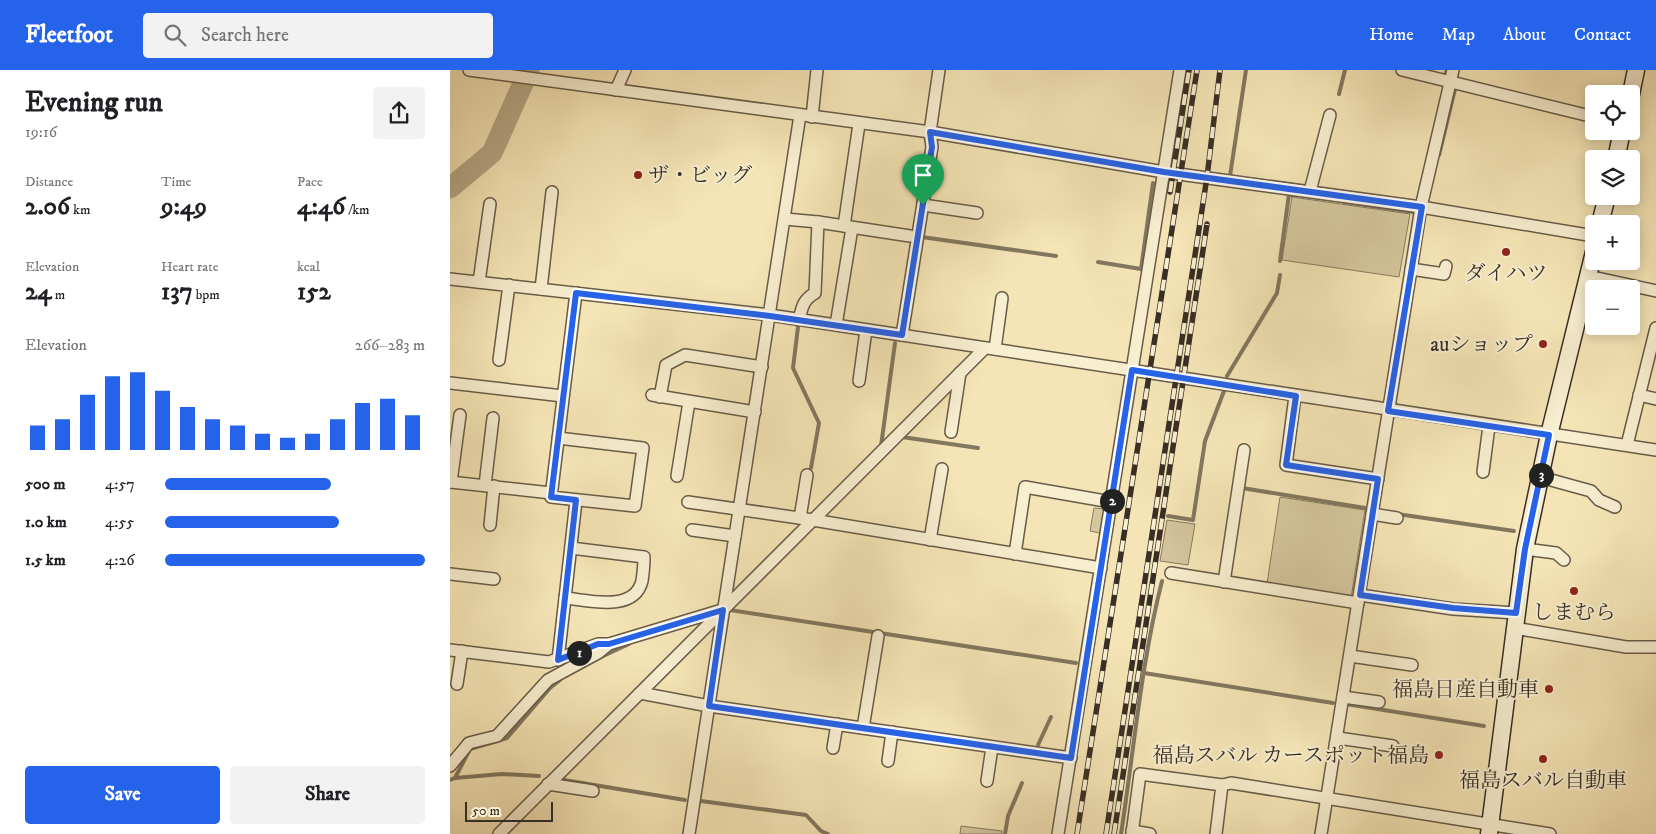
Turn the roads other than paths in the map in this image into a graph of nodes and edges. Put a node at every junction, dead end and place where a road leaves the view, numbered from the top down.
1 (469, 70) edge
2 (625, 70) edge
3 (817, 70) edge
4 (940, 70) edge
5 (1180, 70) edge
6 (1402, 70) edge
7 (1453, 70) edge
8 (1636, 70) edge
9 (500, 72) edge
10 (1450, 82) junction
11 (1633, 85) edge
12 (616, 90) junction
13 (800, 115) junction
14 (1330, 115) dead end
15 (1585, 115) edge
16 (812, 117) junction
17 (859, 124) junction
18 (930, 132) junction
19 (1164, 172) junction
20 (1310, 191) junction
21 (552, 192) dead end
22 (490, 204) dead end
23 (923, 205) junction
24 (1422, 207) junction
25 (977, 212) dead end
26 (785, 219) junction
27 (818, 222) junction
28 (848, 227) junction
29 (1585, 234) edge
30 (910, 236) dead end
31 (1446, 266) dead end
32 (1411, 269) junction
33 (1590, 270) edge
34 (1588, 276) junction
35 (450, 278) edge
36 (479, 282) junction
37 (508, 285) junction
38 (541, 289) junction
39 (1656, 291) edge
40 (576, 293) junction
41 (1002, 298) dead end
42 (770, 316) junction
43 (799, 320) junction
44 (836, 325) junction
45 (1656, 328) edge
46 (866, 330) junction
47 (902, 335) junction
48 (1654, 344) edge
49 (990, 348) junction
50 (499, 360) dead end
51 (762, 367) junction
52 (1132, 370) junction
53 (960, 373) junction
54 (859, 380) dead end
55 (450, 383) edge
56 (1639, 395) junction
57 (563, 396) junction
58 (1296, 396) junction
59 (1656, 399) edge
60 (689, 402) junction
61 (1388, 411) junction
62 (755, 412) junction
63 (460, 415) dead end
64 (493, 418) dead end
65 (1489, 426) junction
66 (951, 432) dead end
67 (1549, 435) junction
68 (558, 438) junction
69 (1627, 445) junction
70 (1244, 450) dead end
71 (1656, 450) edge
72 (942, 469) dead end
73 (1483, 472) dead end
74 (806, 475) dead end
75 (677, 476) dead end
76 (1540, 477) junction
77 (1378, 479) junction
78 (451, 482) edge
79 (490, 486) junction
80 (551, 493) junction
81 (576, 500) junction
82 (688, 502) dead end
83 (1112, 502) junction
84 (1615, 507) dead end
85 (739, 510) junction
86 (1372, 514) junction
87 (800, 518) junction
88 (1397, 518) dead end
89 (813, 520) junction
90 (490, 525) dead end
91 (692, 530) dead end
92 (735, 536) junction
93 (930, 540) junction
94 (571, 548) junction
95 (1525, 549) junction
96 (1015, 554) junction
97 (1564, 560) dead end
98 (1101, 568) junction
99 (1172, 573) dead end
100 (450, 574) edge
101 (494, 579) dead end
102 (1224, 582) junction
103 (565, 598) junction
104 (1359, 599) junction
105 (723, 610) junction
106 (1515, 620) junction
107 (878, 636) dead end
108 (609, 644) junction
109 (1656, 647) edge
110 (456, 651) edge
111 (1350, 656) junction
112 (558, 660) junction
113 (1412, 665) dead end
114 (458, 684) dead end
115 (640, 693) junction
116 (1343, 697) junction
117 (1379, 702) dead end
118 (709, 706) junction
119 (837, 724) junction
120 (863, 728) junction
121 (892, 732) junction
122 (1338, 738) junction
123 (1393, 746) dead end
124 (992, 747) junction
125 (833, 748) dead end
126 (1071, 758) junction
127 (888, 761) dead end
128 (450, 766) edge
129 (988, 781) dead end
130 (548, 784) junction
131 (1222, 785) junction
132 (593, 791) dead end
133 (1327, 799) junction
134 (1490, 829) edge
135 (1132, 833) edge
136 (499, 834) edge
137 (689, 834) edge
138 (1058, 834) edge
139 (1150, 834) edge
140 (1216, 834) edge
141 (1321, 834) edge
142 (1550, 834) edge

1 - 9 street
2 - 12 street
3 - 16 street
4 - 18 street
5 - 19 street
6 - 10 street
7 - 10 street
8 - 11 street
9 - 12 street
10 - 15 street
10 - 24 street
12 - 13 street
13 - 16 street
13 - 26 street
14 - 20 street
16 - 17 street
17 - 18 street
17 - 28 street
18 - 19 street
18 - 23 street
19 - 20 street
19 - 52 street
20 - 24 street
21 - 38 street
22 - 36 street
23 - 25 street
23 - 47 street
24 - 29 street
24 - 32 street
26 - 27 street
26 - 42 street
27 - 28 street
27 - 43 street
28 - 30 street
28 - 44 street
31 - 32 street
32 - 61 street
33 - 34 street
34 - 39 street
34 - 67 street
35 - 36 street
36 - 37 street
37 - 38 street
37 - 50 street
38 - 40 street
40 - 42 street
40 - 57 street
41 - 49 street
42 - 43 street
42 - 51 street
43 - 44 street
44 - 46 street
45 - 48 street
46 - 47 street
46 - 54 street
47 - 49 street
48 - 56 street
49 - 52 street
49 - 53 street
51 - 60 street
51 - 62 street
52 - 58 street
52 - 83 street
53 - 66 street
53 - 89 street
55 - 57 street
56 - 59 street
56 - 69 street
57 - 68 street
58 - 61 street
58 - 77 street
60 - 62 street
60 - 75 street
61 - 65 street
61 - 77 street
62 - 85 street
63 - 78 street
64 - 79 street
65 - 67 street
65 - 73 street
67 - 69 street
67 - 76 street
68 - 80 street
68 - 81 street
69 - 71 street
70 - 102 street
72 - 93 street
74 - 87 street
76 - 84 street
76 - 95 street
77 - 86 street
78 - 79 street
79 - 80 street
79 - 90 street
80 - 81 street
81 - 94 street
82 - 85 street
83 - 96 street
83 - 98 street
85 - 87 street
85 - 92 street
86 - 88 street
86 - 104 street
87 - 89 street
89 - 93 street
89 - 105 street
91 - 92 street
92 - 105 street
93 - 96 street
94 - 103 street
94 - 103 street
95 - 97 street
95 - 106 street
96 - 98 street
98 - 126 street
99 - 102 street
100 - 101 street
102 - 104 street
103 - 112 street
104 - 106 street
104 - 111 street
105 - 108 street
105 - 115 street
105 - 118 street
106 - 109 street
106 - 134 street
107 - 120 street
108 - 112 street
108 - 128 street
110 - 112 street
110 - 114 street
111 - 113 street
111 - 116 street
115 - 118 street
115 - 130 street
116 - 117 street
116 - 122 street
118 - 119 street
118 - 137 street
119 - 120 street
119 - 125 street
120 - 121 street
121 - 124 street
121 - 127 street
122 - 123 street
122 - 133 street
124 - 126 street
124 - 129 street
126 - 138 street
130 - 132 street
130 - 136 street
131 - 133 street
131 - 135 street
131 - 140 street
133 - 134 street
133 - 141 street
134 - 142 street
135 - 139 street

